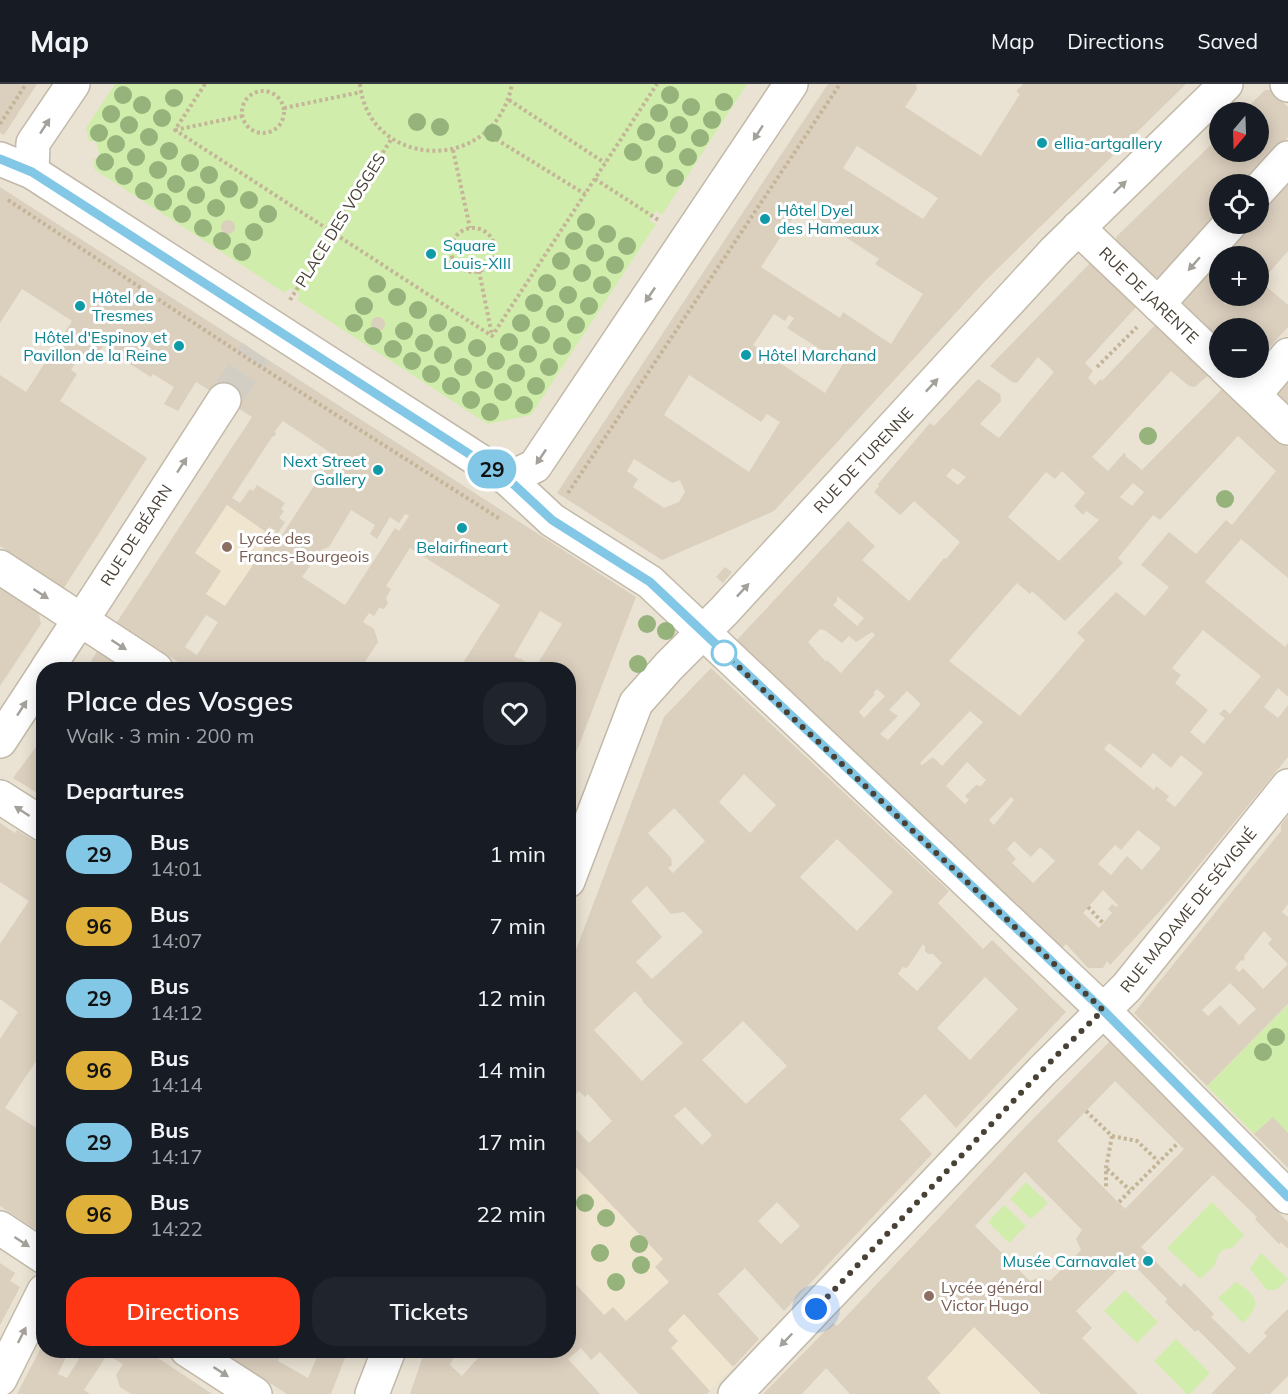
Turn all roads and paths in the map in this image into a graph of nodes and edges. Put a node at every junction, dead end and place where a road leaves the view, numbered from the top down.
1 (26, 84) edge
2 (73, 84) edge
3 (205, 84) edge
4 (360, 84) edge
5 (512, 84) edge
6 (657, 84) edge
7 (790, 84) edge
8 (840, 84) edge
9 (1226, 84) edge
10 (361, 92) junction
11 (508, 100) junction
12 (284, 108) junction
13 (242, 116) junction
14 (0, 124) edge
15 (175, 130) junction
16 (486, 133) junction
17 (392, 138) junction
18 (453, 150) junction
19 (1288, 158) edge
20 (0, 159) edge
21 (605, 163) junction
22 (32, 172) junction
23 (595, 179) junction
24 (1269, 179) edge
25 (0, 194) edge
26 (585, 194) junction
27 (652, 216) dead end
28 (470, 228) junction
29 (1078, 228) junction
30 (333, 232) junction
31 (1221, 234) edge
32 (479, 271) junction
33 (1158, 304) junction
34 (273, 327) junction
35 (492, 336) junction
36 (1209, 353) edge
37 (1288, 355) edge
38 (1097, 367) dead end
39 (1236, 378) edge
40 (1254, 395) junction
41 (224, 400) tunnel mouth
42 (1288, 428) edge
43 (508, 479) junction
44 (565, 498) dead end
45 (508, 524) dead end
46 (0, 567) edge
47 (82, 620) junction
48 (703, 633) junction
49 (52, 662) edge
50 (145, 662) edge
51 (36, 686) edge
52 (0, 741) edge
53 (1288, 786) edge
54 (0, 796) edge
55 (36, 820) edge
56 (576, 860) edge
57 (1088, 907) dead end
58 (1103, 923) dead end
59 (1103, 1010) junction
60 (1086, 1112) dead end
61 (1112, 1137) junction
62 (1178, 1143) dead end
63 (1158, 1161) junction
64 (1106, 1168) junction
65 (1106, 1189) dead end
66 (1130, 1190) junction
67 (1288, 1197) edge
68 (1119, 1202) dead end
69 (0, 1228) edge
70 (36, 1252) edge
71 (36, 1307) edge
72 (199, 1358) edge
73 (386, 1358) edge
74 (0, 1378) edge
75 (255, 1394) edge
76 (372, 1394) edge
77 (735, 1394) edge

1 - 14 path
22 -> 2 street
3 - 15 path
4 - 10 path
5 - 11 path
6 - 21 path
7 -> 43 street
8 - 44 path
29 -> 9 street, RUE DE TURENNE
10 - 12 path
10 - 17 path
11 - 16 path
11 - 21 path
12 - 13 path
12 - 13 path
13 - 15 path
15 - 30 path
16 - 18 path
16 - 26 path
17 - 18 path
17 - 30 path, PLACE DES VOSGES
18 - 28 path
19 - 24 street
20 - 22 street
21 - 23 path
22 - 34 street
23 - 26 path
23 - 27 path
25 - 45 path
26 - 35 path
28 - 32 path
28 - 32 path
29 - 33 street, RUE DE JARENTE
48 -> 29 street, RUE DE TURENNE
30 - 34 path, PLACE DES VOSGES
30 - 35 path
31 -> 33 street
32 - 35 path
33 - 36 street, RUE DE JARENTE
33 - 38 path
34 - 43 street
37 - 40 street
39 - 40 street
40 - 42 street
47 -> 41 street, RUE DE BÉARN
43 - 48 street
46 -> 47 street
47 - 49 street, RUE DE BÉARN
47 -> 50 street
48 - 56 street, RUE DE TURENNE
48 - 59 street
52 -> 51 street
53 - 59 street, RUE MADAME DE SÉVIGNÉ
55 -> 54 street
57 - 58 path
59 - 67 street
59 -> 77 street, RUE MADAME DE SÉVIGNÉ
60 - 61 path
61 - 63 path
61 - 64 path
62 - 63 path
63 - 66 path
64 - 65 path
64 - 66 path
66 - 68 path
69 -> 70 street
74 -> 71 street
72 -> 75 street
73 - 76 street

